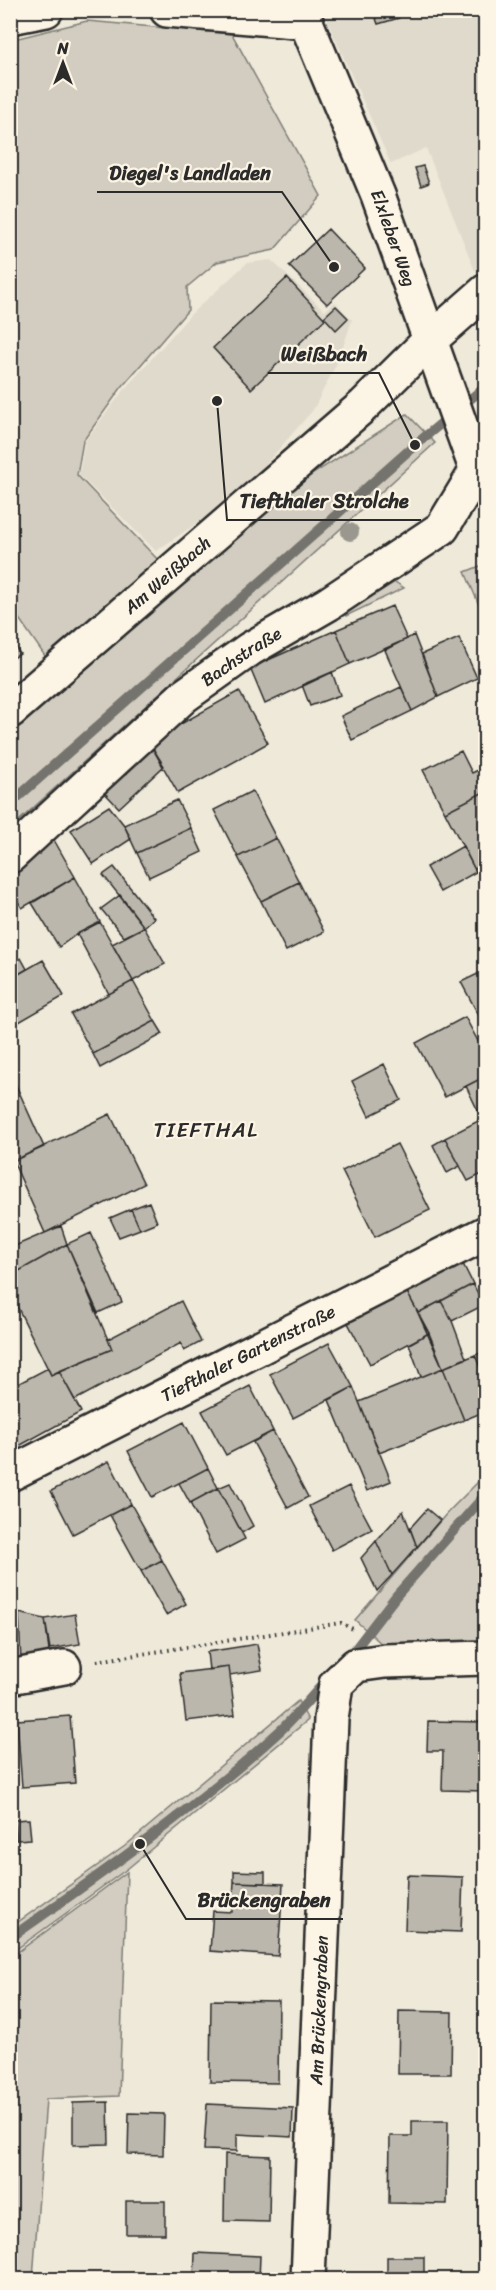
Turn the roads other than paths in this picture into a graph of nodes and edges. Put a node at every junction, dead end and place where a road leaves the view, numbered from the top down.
1 (45, 10) edge
2 (167, 10) edge
3 (303, 16) edge
4 (10, 17) edge
5 (486, 291) edge
6 (429, 341) junction
7 (483, 475) edge
8 (10, 711) edge
9 (10, 856) edge
10 (486, 1233) edge
11 (10, 1474) edge
12 (486, 1658) edge
13 (64, 1667) road end
14 (10, 1677) edge
15 (308, 2280) edge

1 - 4 street
2 - 3 street
3 - 6 street, Elxleber Weg
5 - 6 street, Am Weißbach
6 - 7 street, Elxleber Weg
6 - 8 street, Am Weißbach
7 - 9 street, Bachstraße
10 - 11 street, Tiefthaler Gartenstraße
12 - 15 street, Am Brückengraben
13 - 14 street

